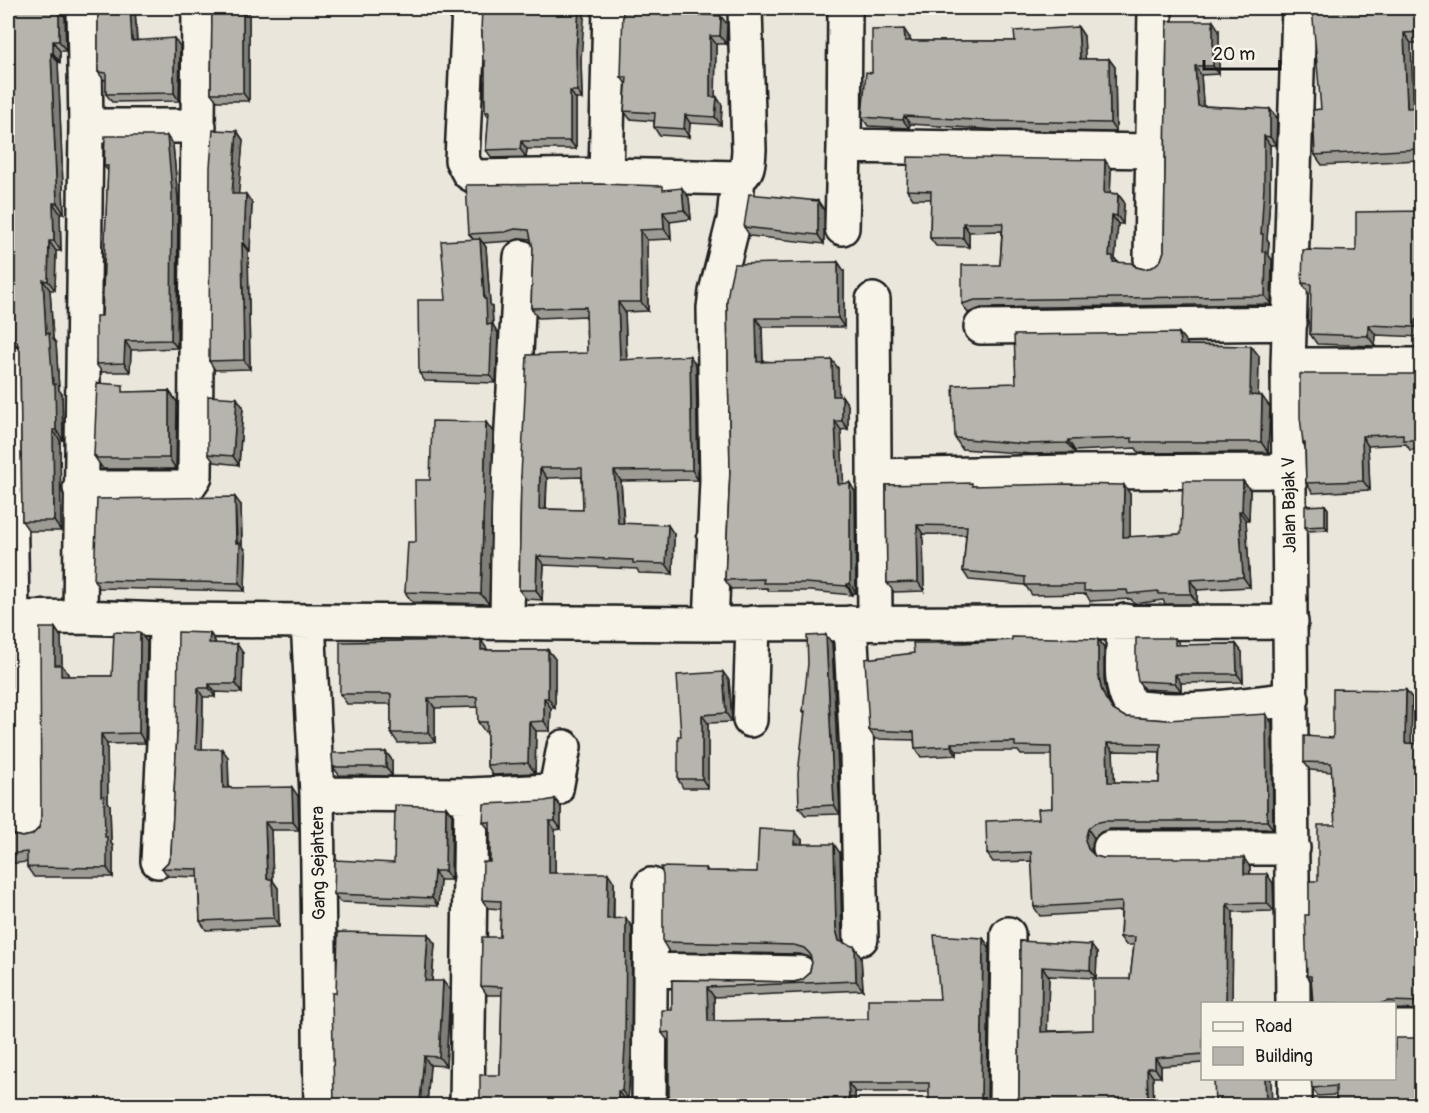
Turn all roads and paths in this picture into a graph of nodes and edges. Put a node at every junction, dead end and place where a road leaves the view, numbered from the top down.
1 (84, 8) edge
2 (199, 8) edge
3 (469, 8) edge
4 (610, 8) edge
5 (745, 8) edge
6 (845, 8) edge
7 (1155, 8) edge
8 (1299, 8) edge
9 (86, 126) junction
10 (199, 126) junction
11 (844, 146) junction
12 (1153, 151) junction
13 (606, 175) junction
14 (738, 178) junction
15 (842, 228) dead end
16 (521, 257) dead end
17 (1151, 259) dead end
18 (873, 300) dead end
19 (1290, 323) junction
20 (981, 327) dead end
21 (8, 362) edge
22 (1288, 365) junction
23 (1422, 365) edge
24 (1288, 471) junction
25 (874, 476) junction
26 (80, 489) junction
27 (80, 617) junction
28 (16, 618) edge
29 (166, 620) junction
30 (308, 621) junction
31 (507, 621) junction
32 (1125, 621) junction
33 (1291, 621) junction
34 (753, 623) junction
35 (862, 623) junction
36 (711, 624) junction
37 (1292, 699) junction
38 (750, 720) dead end
39 (564, 747) dead end
40 (317, 794) junction
41 (471, 795) junction
42 (29, 828) dead end
43 (1110, 848) dead end
44 (1293, 848) junction
45 (158, 861) dead end
46 (651, 885) dead end
47 (1008, 934) dead end
48 (861, 938) dead end
49 (651, 970) junction
50 (800, 973) dead end
51 (1293, 1002) edge
52 (1396, 1028) edge
53 (1422, 1028) edge
54 (1295, 1080) edge
55 (321, 1106) edge
56 (467, 1106) edge
57 (649, 1106) edge
58 (1006, 1106) edge
59 (1295, 1106) edge

1 - 9 street
2 - 10 street
3 - 13 street
4 - 13 street
5 - 14 street
6 - 11 street
7 - 12 street
8 - 19 street, Jalan Bajak V
9 - 10 street
9 - 26 street
10 - 26 street
11 - 12 street
11 - 15 street
12 - 17 street
13 - 14 street
14 - 36 street
16 - 31 street
18 - 25 street
19 - 20 street
19 - 22 street, Jalan Bajak V
21 - 28 street
22 - 23 street
22 - 24 street, Jalan Bajak V
24 - 25 street
24 - 33 street, Jalan Bajak V
25 - 35 street
26 - 27 street
27 - 28 street
27 - 29 street
28 - 42 street
29 - 30 street
29 - 45 street
30 - 31 street
30 - 40 street, Gang Sejahtera
31 - 36 street
32 - 33 street
32 - 35 street
32 - 37 street
33 - 37 street, Jalan Bajak V
34 - 35 street
34 - 36 street
34 - 38 street
35 - 48 street
37 - 44 street, Jalan Bajak V
39 - 41 street
40 - 41 street
40 - 55 street, Gang Sejahtera
41 - 56 street
43 - 44 street
44 - 51 street, Jalan Bajak V
46 - 49 street
47 - 58 street
49 - 50 street
49 - 57 street
52 - 53 street
54 - 59 street

